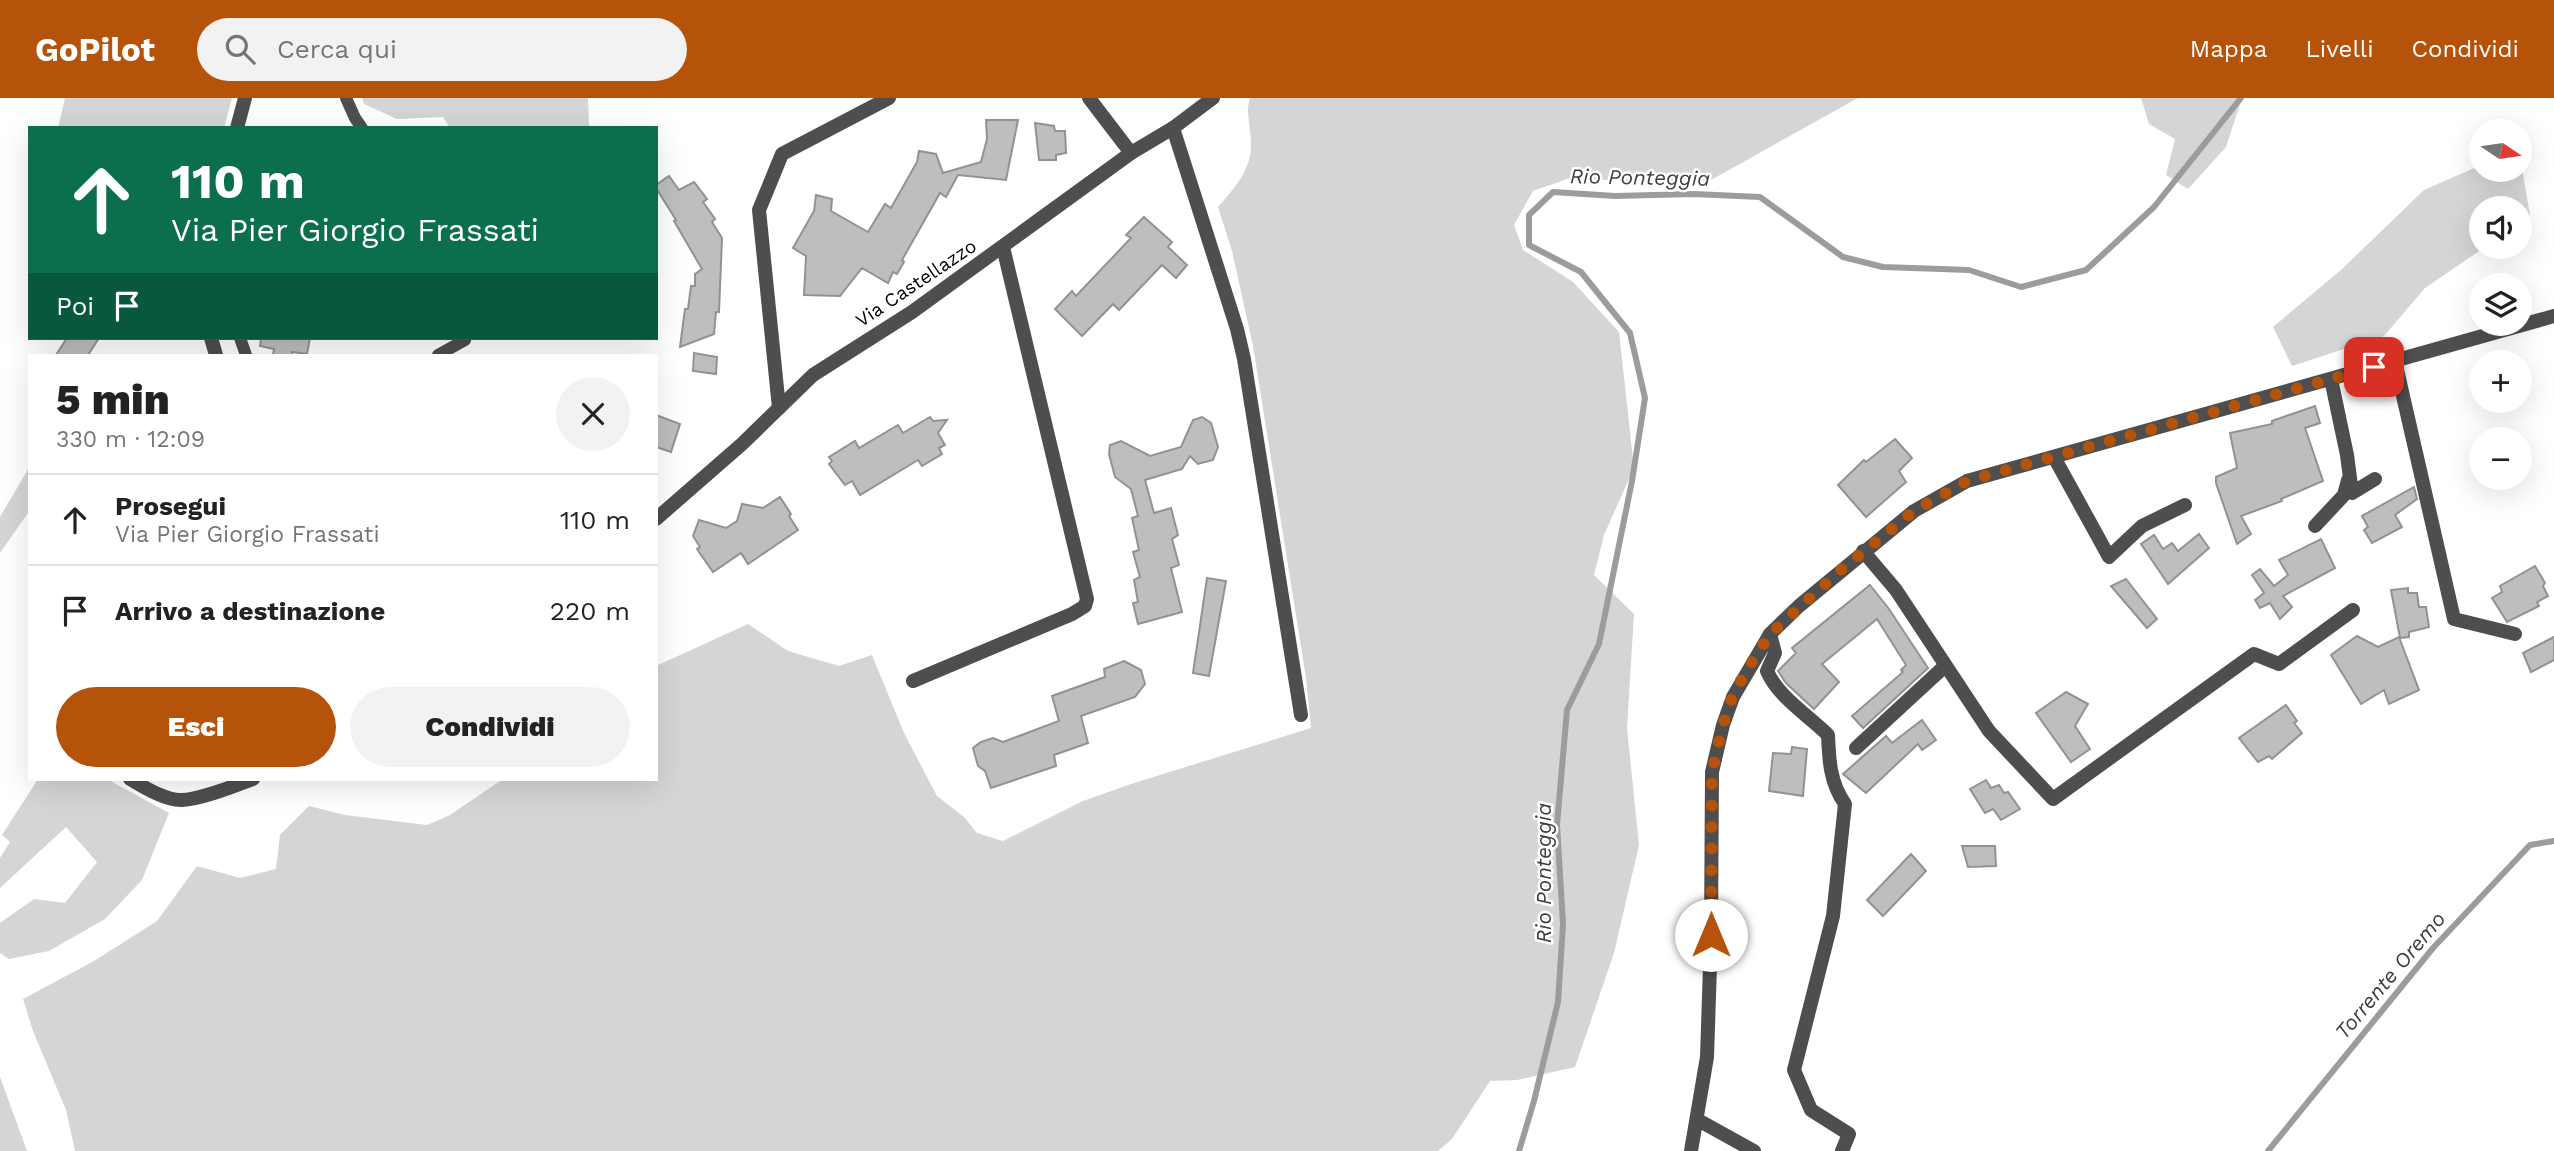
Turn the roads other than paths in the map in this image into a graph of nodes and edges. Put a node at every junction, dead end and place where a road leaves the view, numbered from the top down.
1 (245, 98) edge
2 (346, 98) edge
3 (889, 98) edge
4 (1089, 98) edge
5 (1213, 98) edge
6 (238, 126) edge
7 (361, 126) edge
8 (1173, 128) junction
9 (1131, 153) junction
10 (1003, 247) junction
11 (2554, 316) edge
12 (463, 340) edge
13 (440, 354) edge
14 (2395, 361) junction
15 (2331, 379) junction
16 (779, 408) junction
17 (2054, 457) junction
18 (2349, 479) junction
19 (2375, 479) dead end
20 (2185, 505) dead end
21 (658, 517) edge
22 (2315, 526) dead end
23 (1863, 551) junction
24 (2353, 610) dead end
25 (1770, 634) junction
26 (2515, 634) dead end
27 (1945, 666) junction
28 (913, 681) dead end
29 (1301, 715) dead end
30 (1856, 748) dead end
31 (134, 781) edge
32 (248, 781) edge
33 (1698, 1120) junction
34 (1691, 1151) edge
35 (1754, 1151) edge
36 (1842, 1151) edge

1 - 6 street
2 - 7 lane
3 - 16 street
4 - 9 street
5 - 8 street, Via Castellazzo
8 - 9 street, Via Castellazzo
8 - 29 street
9 - 10 street, Via Castellazzo
10 - 16 street, Via Castellazzo
10 - 28 street
11 - 14 street
12 - 13 lane
14 - 15 street
14 - 26 street
15 - 17 street
15 - 18 street
16 - 21 street, Via Castellazzo
17 - 20 street
17 - 23 street
18 - 19 street
18 - 22 street
23 - 25 street
23 - 27 street
24 - 27 street
25 - 33 street
25 - 36 street
27 - 30 street
31 - 32 street
33 - 34 street
33 - 35 street

